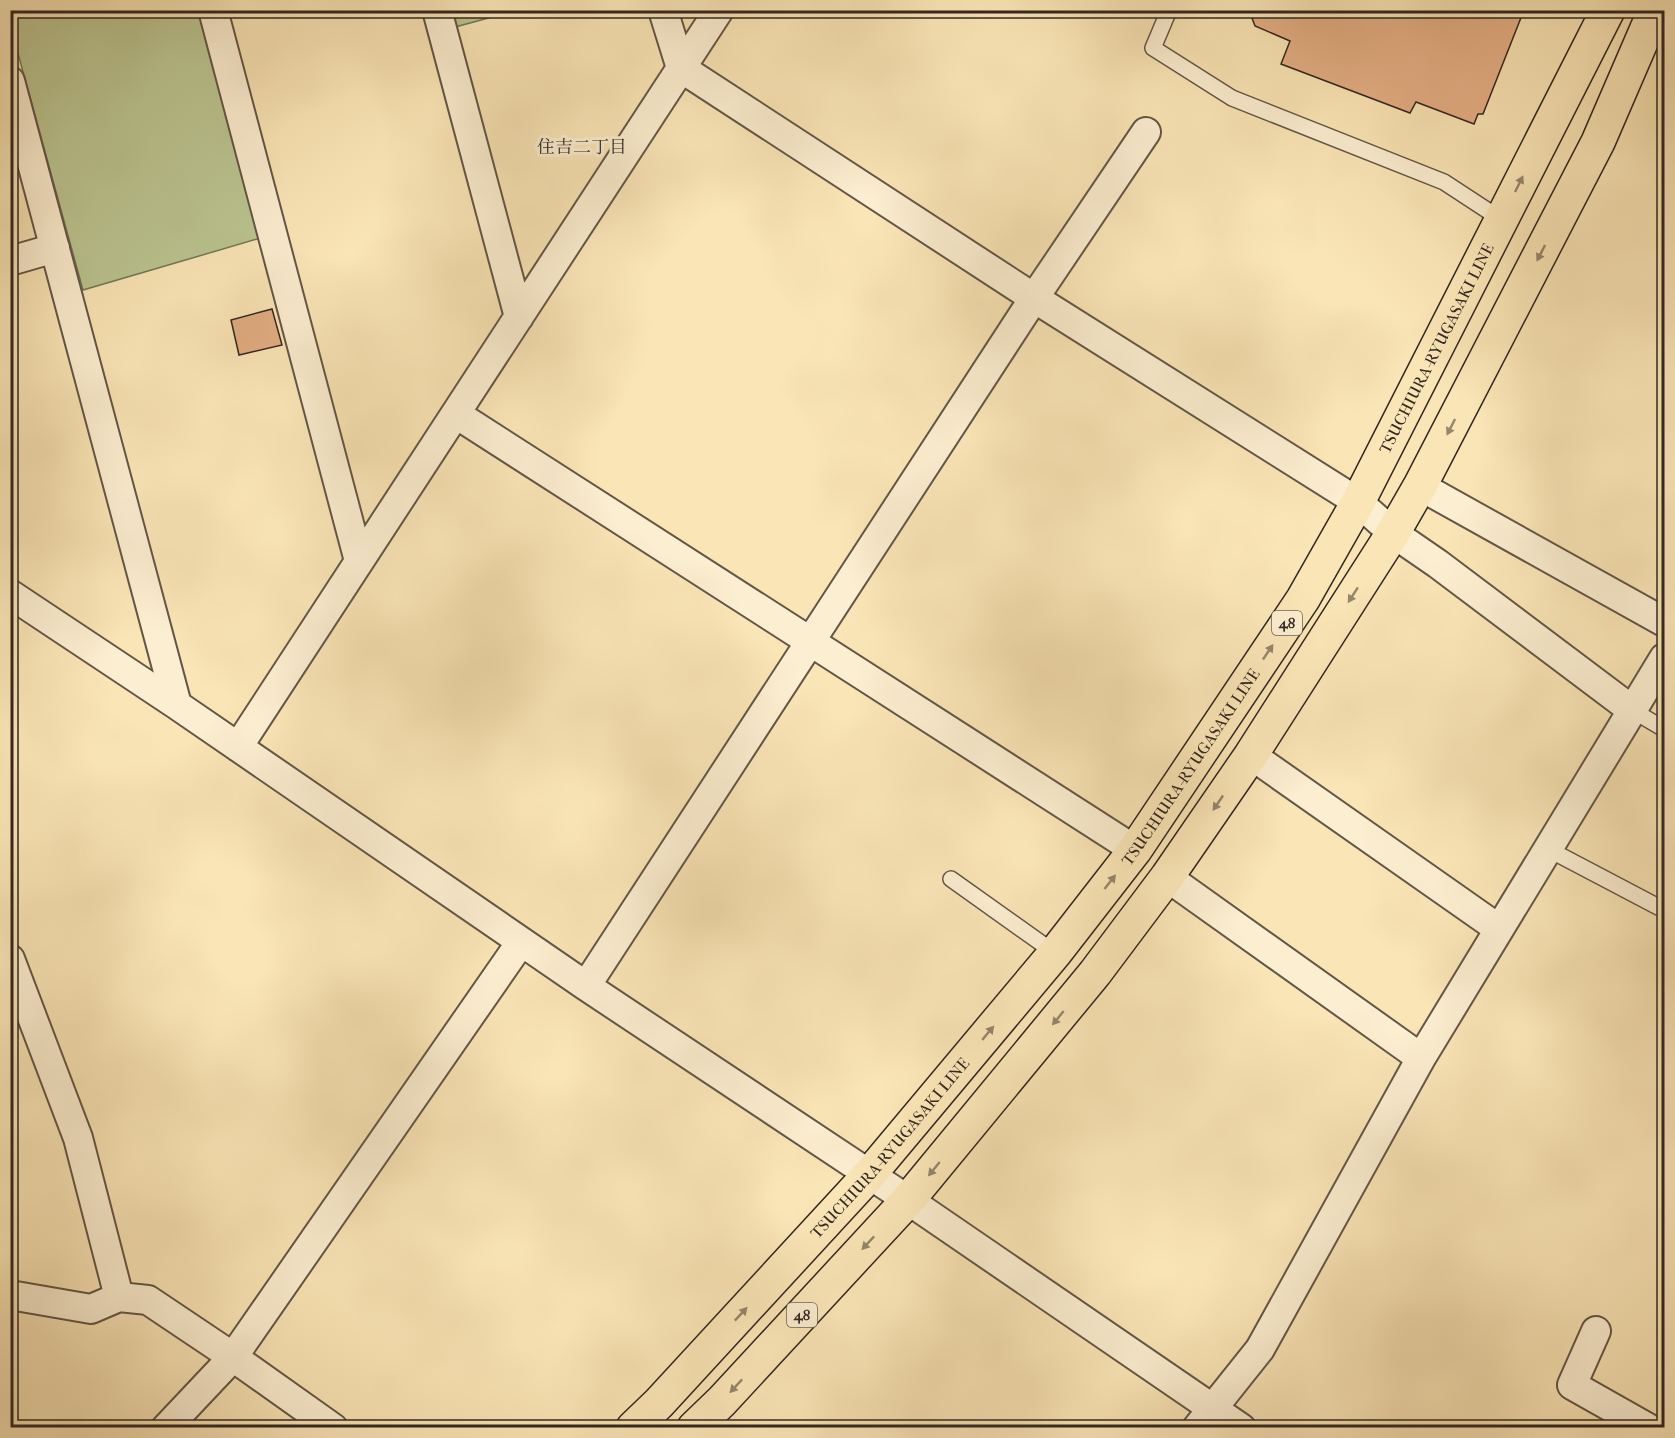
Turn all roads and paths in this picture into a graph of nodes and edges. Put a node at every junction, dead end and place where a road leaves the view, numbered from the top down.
1 (213, 10) edge
2 (437, 10) edge
3 (663, 10) edge
4 (719, 10) edge
5 (1169, 10) edge
6 (1585, 10) edge
7 (1608, 10) edge
8 (1655, 10) edge
9 (1665, 42) edge
10 (681, 68) junction
11 (10, 81) edge
12 (1547, 129) junction
13 (1146, 132) dead end
14 (1598, 142) junction
15 (1502, 220) junction
16 (55, 248) junction
17 (10, 261) edge
18 (1034, 298) junction
19 (519, 317) junction
20 (456, 414) junction
21 (1420, 486) junction
22 (1358, 502) junction
23 (1393, 533) junction
24 (359, 561) junction
25 (10, 594) edge
26 (1665, 622) edge
27 (811, 641) junction
28 (1665, 658) edge
29 (177, 705) junction
30 (1632, 710) junction
31 (1665, 729) edge
32 (238, 747) junction
33 (1251, 755) junction
34 (1548, 849) junction
35 (1135, 850) junction
36 (1167, 877) junction
37 (951, 879) dead end
38 (1665, 910) edge
39 (1499, 929) junction
40 (521, 942) junction
41 (1055, 953) junction
42 (10, 959) edge
43 (586, 986) junction
44 (1421, 1058) junction
45 (869, 1175) junction
46 (908, 1200) junction
47 (10, 1295) edge
48 (119, 1296) junction
49 (1596, 1331) dead end
50 (233, 1357) junction
51 (1205, 1418) edge
52 (166, 1428) edge
53 (333, 1428) edge
54 (633, 1428) edge
55 (694, 1428) edge
56 (1241, 1428) edge
57 (1648, 1428) edge

1 - 24 street
2 - 19 street
3 - 10 street
4 - 10 street
5 - 15 lane
6 - 12 main road
7 - 12 main road, TSUCHIURA-RYUGASAKI LINE / 48
8 - 14 main road, 48
9 - 14 main road
10 - 18 street
10 - 19 street
11 - 16 street
15 -> 12 main road, TSUCHIURA-RYUGASAKI LINE / 48
13 - 18 street
14 -> 21 main road, 48
15 - 22 main road, TSUCHIURA-RYUGASAKI LINE / 48
16 - 17 street
16 - 29 street
18 - 22 street
18 - 27 street
19 - 20 street
20 - 24 street
20 - 27 street
21 - 23 main road, 48
21 - 26 street
22 - 23 street
35 -> 22 main road, TSUCHIURA-RYUGASAKI LINE / 48
23 - 30 street
23 -> 33 main road, 48
24 - 32 street
25 - 29 street
27 - 35 street
27 - 43 street
28 - 30 street
29 - 32 street
30 - 31 lane
30 - 34 street
32 - 40 street
33 -> 36 main road, 48
33 - 39 street
34 - 38 lane
34 - 39 street
41 -> 35 main road, TSUCHIURA-RYUGASAKI LINE / 48
36 - 44 street
36 -> 46 main road, 48
37 - 41 lane
39 - 44 street
40 - 43 street
40 - 50 street
45 -> 41 main road, TSUCHIURA-RYUGASAKI LINE / 48
42 - 48 street
43 - 45 street
44 - 51 street
45 - 46 street
54 -> 45 main road, TSUCHIURA-RYUGASAKI LINE / 48
46 - 51 street
46 -> 55 main road, 48
47 - 48 street
48 - 50 street
49 - 57 street
50 - 52 street
50 - 53 street
51 - 56 street

